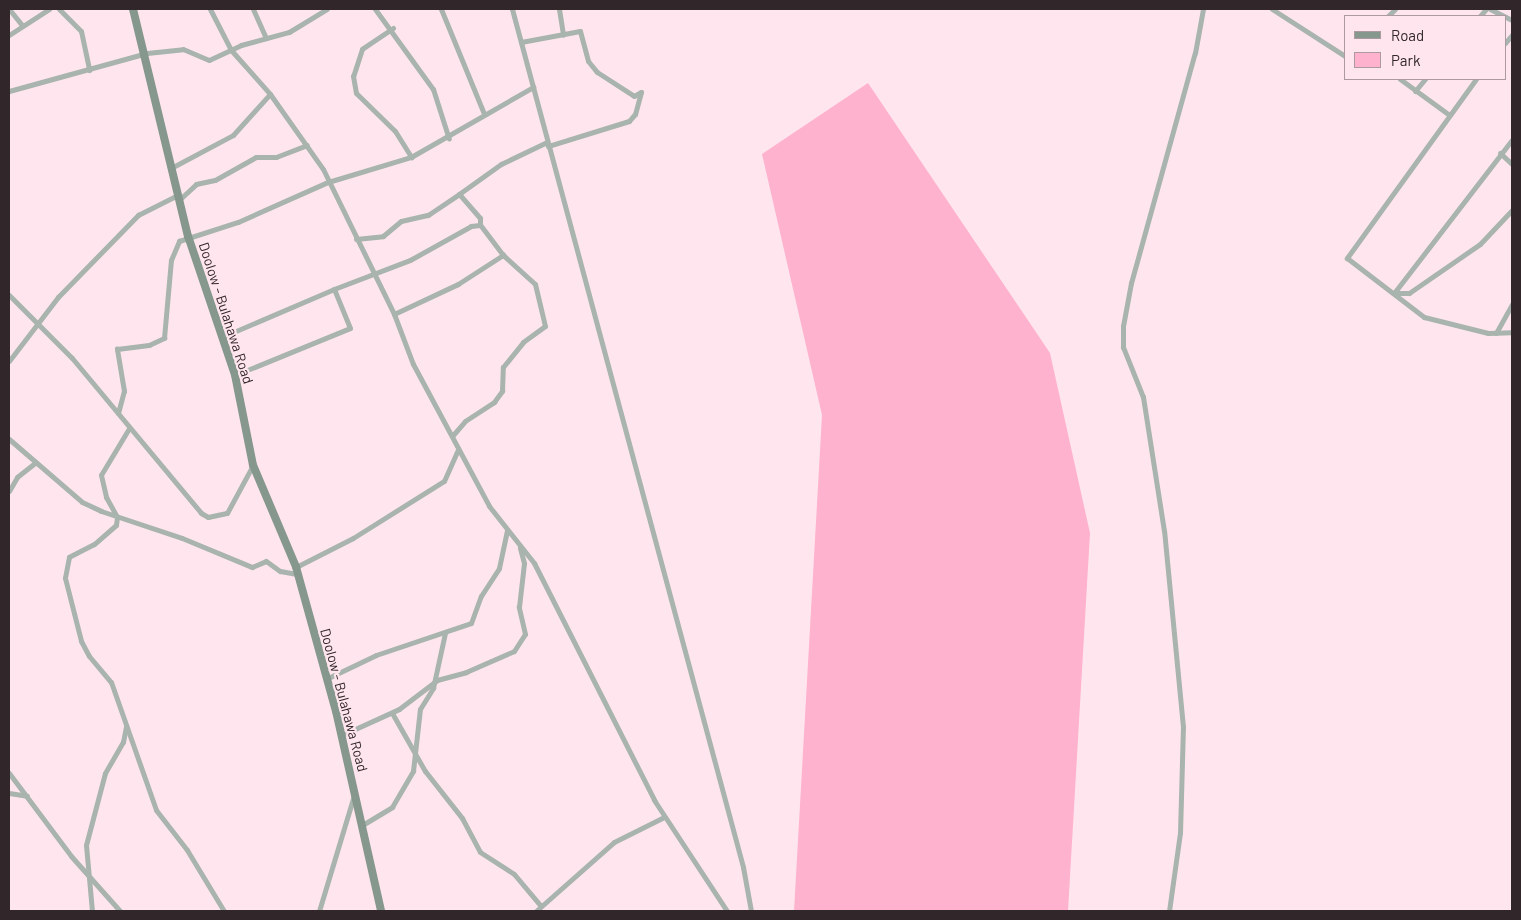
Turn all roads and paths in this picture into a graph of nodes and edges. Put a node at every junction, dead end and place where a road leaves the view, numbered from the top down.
1 (9, 9) edge
2 (49, 9) edge
3 (59, 9) edge
4 (133, 9) edge
5 (210, 9) edge
6 (253, 9) edge
7 (327, 9) edge
8 (375, 9) edge
9 (441, 9) edge
10 (512, 9) edge
11 (559, 9) edge
12 (1203, 9) edge
13 (1272, 9) edge
14 (1490, 9) edge
15 (1502, 15) edge
16 (22, 25) junction
17 (392, 28) junction
18 (9, 34) edge
19 (563, 35) junction
20 (266, 38) junction
21 (521, 42) junction
22 (231, 50) junction
23 (147, 53) junction
24 (1344, 55) edge
25 (89, 70) junction
26 (1401, 80) edge
27 (1424, 80) edge
28 (1475, 80) edge
29 (534, 87) junction
30 (9, 91) edge
31 (1415, 91) junction
32 (270, 94) junction
33 (484, 114) junction
34 (1448, 114) junction
35 (449, 139) junction
36 (1512, 140) edge
37 (548, 144) junction
38 (307, 145) junction
39 (1500, 153) junction
40 (411, 158) junction
41 (1512, 164) edge
42 (171, 168) junction
43 (328, 182) junction
44 (459, 194) junction
45 (178, 197) junction
46 (1512, 210) edge
47 (480, 226) junction
48 (188, 236) junction
49 (356, 239) junction
50 (502, 255) junction
51 (374, 275) junction
52 (334, 289) junction
53 (1394, 293) junction
54 (9, 295) edge
55 (1512, 304) edge
56 (394, 314) junction
57 (36, 326) junction
58 (1512, 332) edge
59 (1496, 333) junction
60 (222, 336) junction
61 (9, 361) edge
62 (234, 375) junction
63 (118, 413) junction
64 (128, 430) junction
65 (453, 436) junction
66 (9, 439) edge
67 (458, 449) junction
68 (35, 463) junction
69 (253, 465) junction
70 (9, 491) edge
71 (118, 517) junction
72 (507, 530) junction
73 (519, 544) junction
74 (297, 570) junction
75 (445, 632) junction
76 (326, 680) junction
77 (435, 682) junction
78 (392, 713) junction
79 (127, 723) junction
80 (342, 735) junction
81 (416, 758) junction
82 (9, 773) edge
83 (356, 790) junction
84 (9, 793) edge
85 (30, 797) junction
86 (664, 817) junction
87 (364, 824) junction
88 (88, 876) junction
89 (540, 905) junction
90 (92, 911) edge
91 (120, 911) edge
92 (224, 911) edge
93 (319, 911) edge
94 (382, 911) edge
95 (536, 911) edge
96 (727, 911) edge
97 (751, 911) edge
98 (1170, 911) edge

1 - 16 street
2 - 16 street
3 - 25 street
4 - 23 main road, Doolow - Bulahawa Road
5 - 22 street
6 - 20 street
7 - 20 street
8 - 17 street
9 - 33 street
10 - 21 street
11 - 19 street
12 - 98 street
13 - 24 street
14 - 15 street
16 - 18 street
17 - 35 street
17 - 40 street
19 - 21 street
19 - 37 street
20 - 22 street
21 - 29 street
22 - 23 street
22 - 32 street
23 - 25 street
23 - 42 main road, Doolow - Bulahawa Road
25 - 30 street
26 - 31 street
27 - 31 street
28 - 34 street
29 - 33 street
29 - 37 street
31 - 34 street
32 - 38 street
32 - 42 street
33 - 35 street
34 - 53 street
35 - 40 street
36 - 39 street
37 - 44 street
37 - 97 street
38 - 43 street
38 - 45 street
39 - 41 street
39 - 53 street
40 - 43 street
42 - 45 main road, Doolow - Bulahawa Road
43 - 48 street
43 - 49 street
44 - 47 street
44 - 49 street
45 - 48 main road, Doolow - Bulahawa Road
45 - 57 street
46 - 53 street
47 - 50 street
47 - 51 street
48 - 60 main road, Doolow - Bulahawa Road
48 - 63 street
49 - 51 street
50 - 56 street
50 - 65 street
51 - 52 street
51 - 56 street
52 - 60 street
52 - 62 street
53 - 59 street
54 - 57 street
55 - 59 street
56 - 65 street
57 - 61 street
57 - 63 street
58 - 59 street
60 - 62 main road, Doolow - Bulahawa Road
62 - 69 main road, Doolow - Bulahawa Road
63 - 64 street
64 - 69 street
64 - 71 street
65 - 67 street
66 - 68 street
67 - 72 street
67 - 74 street
68 - 70 street
68 - 71 street
69 - 74 main road, Doolow - Bulahawa Road
71 - 74 street
71 - 79 street
72 - 73 street
72 - 75 street
73 - 77 street
73 - 86 street
74 - 76 main road, Doolow - Bulahawa Road
75 - 76 street
75 - 77 street
76 - 80 main road, Doolow - Bulahawa Road
77 - 78 street
77 - 81 street
78 - 80 street
78 - 81 street
79 - 88 street
79 - 92 street
80 - 83 main road, Doolow - Bulahawa Road
81 - 87 street
81 - 89 street
82 - 85 street
83 - 87 main road, Doolow - Bulahawa Road
83 - 93 street
84 - 85 street
85 - 88 street
86 - 89 street
86 - 96 street
87 - 94 main road, Doolow - Bulahawa Road
88 - 90 street
88 - 91 street
89 - 95 street

